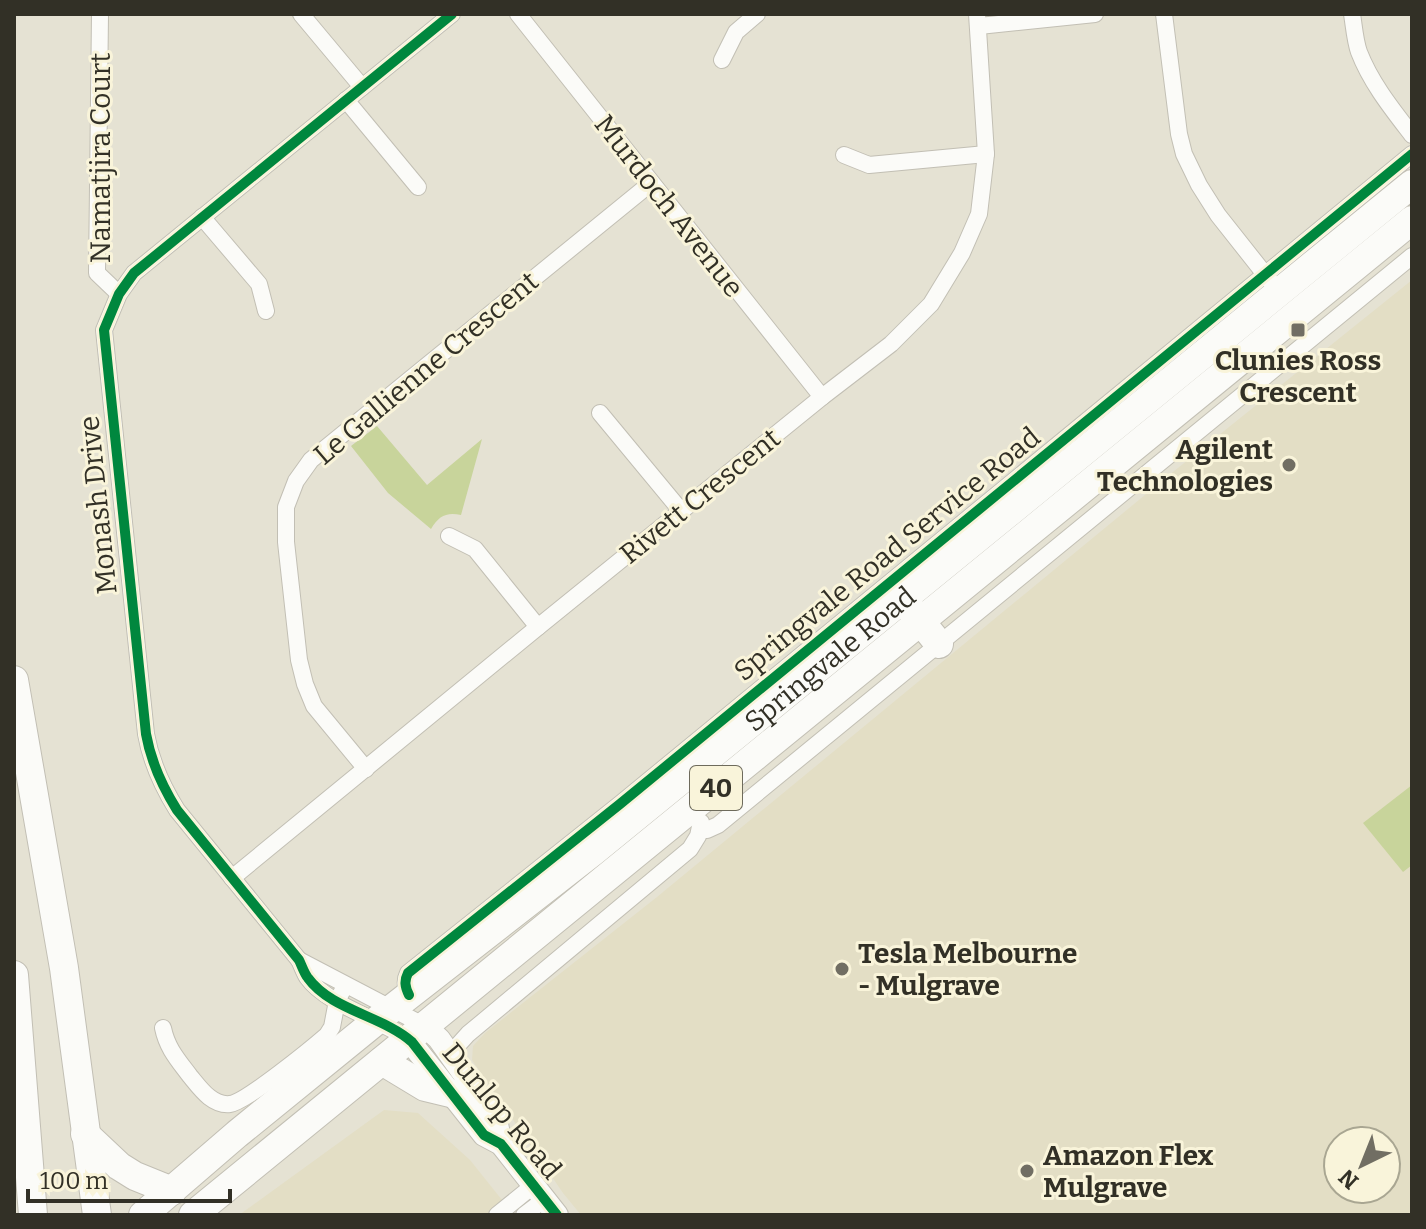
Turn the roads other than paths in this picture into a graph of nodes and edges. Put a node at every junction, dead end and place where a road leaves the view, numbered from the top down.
1 (100, 14) edge
2 (301, 14) edge
3 (452, 14) edge
4 (518, 14) edge
5 (757, 14) edge
6 (1095, 14) edge
7 (1164, 14) edge
8 (1352, 14) edge
9 (978, 20) edge
10 (722, 60) dead end
11 (362, 87) junction
12 (346, 100) junction
13 (1412, 135) edge
14 (986, 154) junction
15 (1412, 154) edge
16 (844, 155) dead end
17 (651, 183) junction
18 (1412, 184) edge
19 (418, 187) dead end
20 (202, 217) junction
21 (1412, 220) edge
22 (1412, 256) edge
23 (1273, 284) junction
24 (119, 294) junction
25 (266, 311) dead end
26 (1298, 314) junction
27 (822, 397) junction
28 (600, 413) dead end
29 (682, 512) junction
30 (987, 517) junction
31 (449, 536) dead end
32 (912, 610) junction
33 (538, 627) junction
34 (939, 644) junction
35 (14, 680) edge
36 (742, 767) junction
37 (366, 769) junction
38 (777, 775) junction
39 (700, 800) junction
40 (635, 822) junction
41 (700, 830) junction
42 (232, 878) junction
43 (14, 975) edge
44 (512, 976) junction
45 (341, 994) junction
46 (392, 1008) junction
47 (163, 1028) dead end
48 (417, 1033) junction
49 (450, 1054) junction
50 (382, 1061) junction
51 (454, 1094) junction
52 (85, 1134) junction
53 (501, 1144) junction
54 (172, 1191) junction
55 (545, 1200) edge
56 (33, 1215) edge
57 (97, 1215) edge
58 (143, 1215) edge
59 (193, 1215) edge
60 (497, 1215) edge
61 (524, 1215) edge

1 - 24 street, Namatjira Court
2 - 11 street
3 - 11 street, Monash Drive
4 - 17 street, Murdoch Avenue
5 - 10 street
6 - 9 street
7 - 23 street
8 - 13 street
9 - 14 street, Rivett Crescent
11 - 12 street, Monash Drive
12 - 19 street
12 - 20 street, Monash Drive
14 - 16 street
14 - 27 street, Rivett Crescent
15 - 23 street
17 - 27 street, Murdoch Avenue
17 - 37 street, Le Gallienne Crescent
18 - 23 highway, Springvale Road / 40
20 - 24 street, Monash Drive
20 - 25 street
21 - 26 highway, Springvale Road / 40
22 - 34 street
23 - 26 street
23 - 30 highway, Springvale Road / 40
24 - 42 street, Monash Drive
26 - 32 highway, Springvale Road / 40
27 - 29 street, Rivett Crescent
28 - 29 street
29 - 33 street, Rivett Crescent
30 - 32 highway, Springvale Road / 40
30 - 40 street, Springvale Road Service Road
31 - 33 street
32 - 34 highway
32 - 36 highway, Springvale Road / 40
32 - 40 highway, Springvale Road / 40
33 - 37 street, Rivett Crescent
34 - 38 street, Springvale Road
35 - 52 highway
36 - 38 street, Springvale Road
36 - 39 highway, Springvale Road / 40
37 - 42 street, Rivett Crescent
38 - 41 street, Springvale Road
39 - 40 highway, Springvale Road / 40
39 - 41 street
40 - 44 highway, Springvale Road / 40
40 - 46 highway, Springvale Road / 40
41 - 44 street, Springvale Road
42 - 45 street, Monash Drive
43 - 56 highway
44 - 48 highway, Springvale Road / 40
44 - 49 street, Springvale Road
45 - 46 street, Monash Drive
45 - 47 street
46 - 48 street, Monash Drive
46 - 54 highway, Springvale Road / 40
48 - 49 street, Dunlop Road
48 - 50 highway, Springvale Road / 40
48 - 51 street, Dunlop Road
49 - 53 street, Dunlop Road
50 - 51 highway
50 - 59 highway, Springvale Road / 40
51 - 53 street, Dunlop Road
52 - 54 highway
52 - 57 highway
53 - 55 street, Dunlop Road
54 - 58 highway, Springvale Road / 40
55 - 60 street
55 - 61 street

